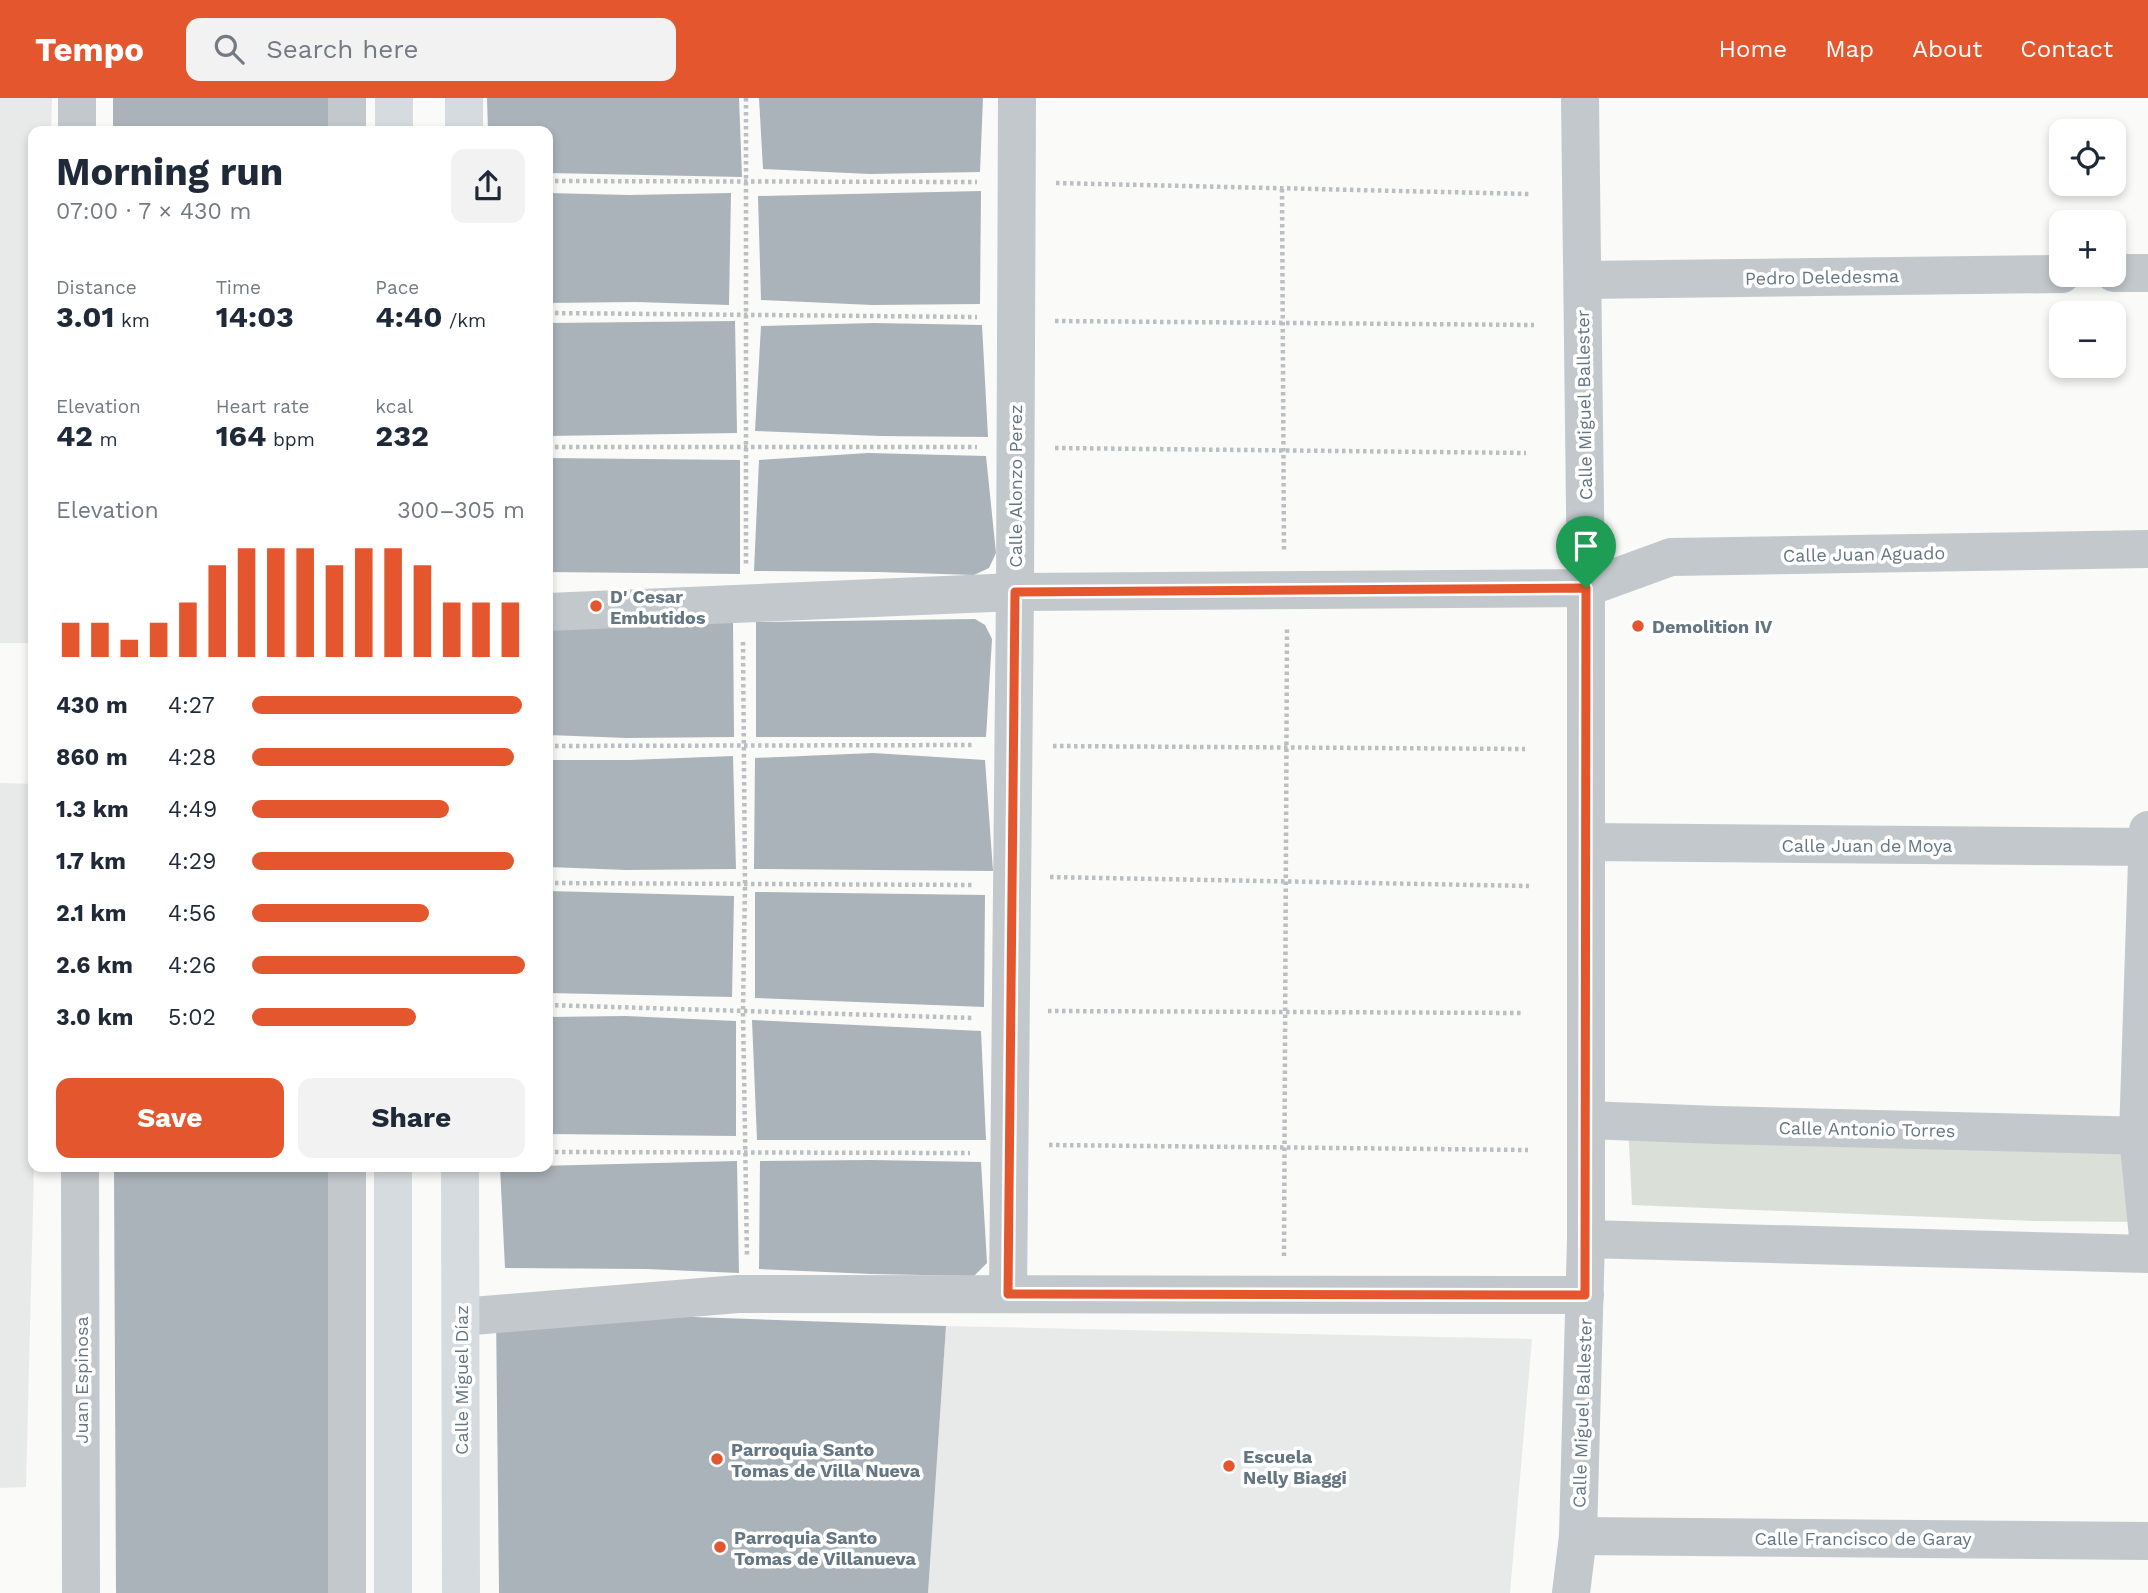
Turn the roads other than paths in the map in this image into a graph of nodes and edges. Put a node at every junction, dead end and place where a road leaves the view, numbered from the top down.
1 (77, 98) edge
2 (347, 98) edge
3 (394, 98) edge
4 (464, 98) edge
5 (1017, 98) edge
6 (1580, 98) edge
7 (77, 126) edge
8 (347, 126) edge
9 (394, 126) edge
10 (464, 126) edge
11 (2126, 273) edge
12 (2148, 273) edge
13 (2049, 274) edge
14 (1583, 281) junction
15 (2148, 549) edge
16 (1586, 588) junction
17 (1015, 592) junction
18 (553, 612) edge
19 (2148, 830) edge
20 (1586, 842) junction
21 (2148, 847) edge
22 (1586, 1120) junction
23 (2143, 1136) edge
24 (80, 1172) edge
25 (347, 1172) edge
26 (393, 1172) edge
27 (460, 1172) edge
28 (2148, 1237) edge
29 (1586, 1239) junction
30 (2148, 1254) edge
31 (1008, 1294) junction
32 (1585, 1295) junction
33 (461, 1317) junction
34 (1578, 1536) junction
35 (2148, 1541) edge
36 (82, 1593) edge
37 (347, 1593) edge
38 (393, 1593) edge
39 (461, 1593) edge
40 (1571, 1593) edge

1 - 7 street
2 - 8 street
3 - 9 street
4 - 10 street
5 - 17 street, Calle Alonzo Perez
6 - 14 street, Calle Miguel Ballester
11 - 12 street
13 - 14 street, Pedro Deledesma
14 - 16 street, Calle Miguel Ballester
15 - 16 street, Calle Juan Aguado
16 - 17 street, Calle Juan Aguado
16 - 20 street, Calle Miguel Ballester
17 - 18 street, Calle Juan Aguado
17 - 31 street, Calle Alonzo Perez
19 - 21 street
20 - 21 street, Calle Juan de Moya
20 - 22 street, Calle Miguel Ballester
21 - 23 street
22 - 23 street, Calle Antonio Torres
22 - 29 street, Calle Miguel Ballester
23 - 28 street
24 - 36 street, Juan Espinosa
25 - 37 street
26 - 38 street
27 - 33 street, Calle Miguel Díaz
29 - 30 street
29 - 32 street, Calle Miguel Ballester
31 - 32 street
31 - 33 street
32 - 34 street, Calle Miguel Ballester
33 - 39 street, Calle Miguel Díaz
34 - 35 street, Calle Francisco de Garay
34 - 40 street, Calle Miguel Ballester

